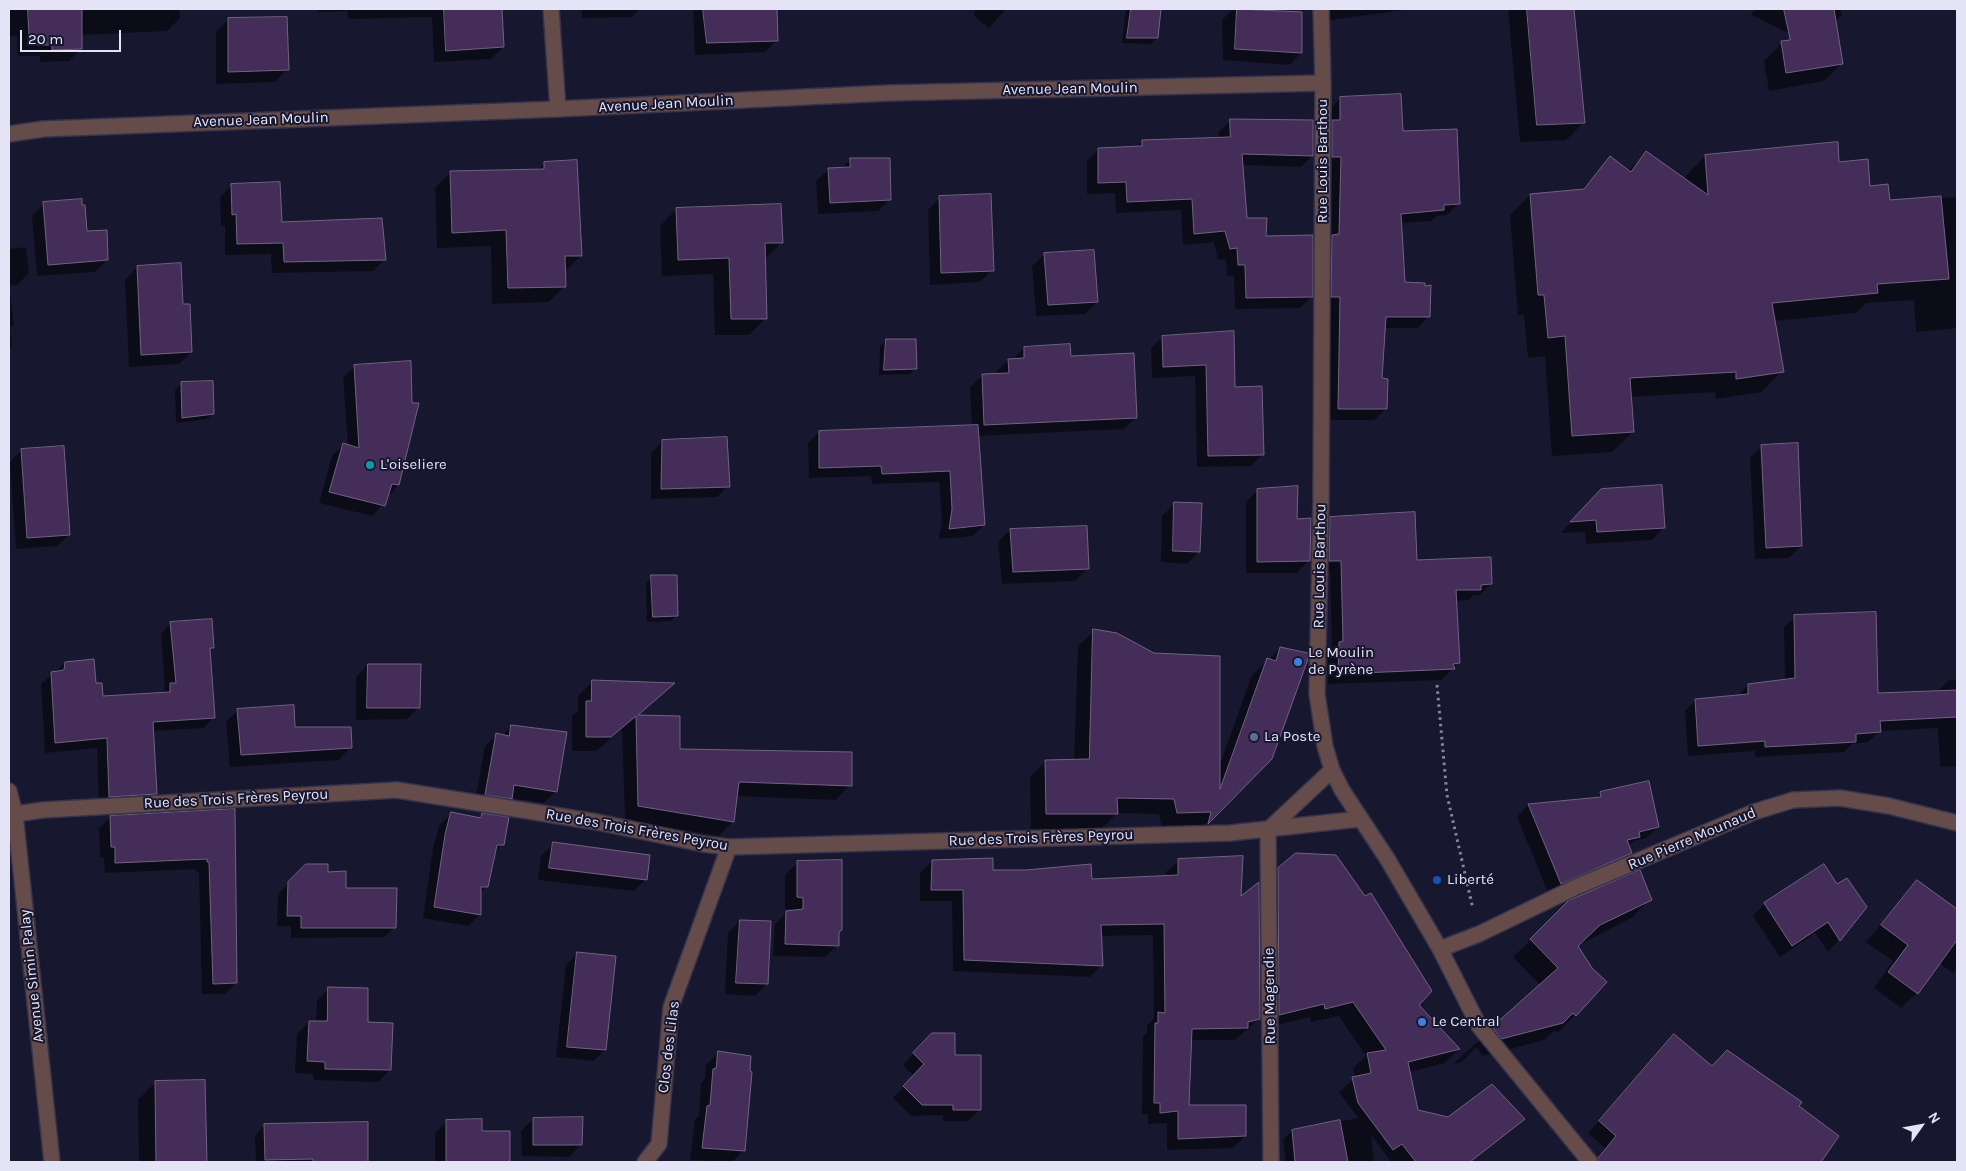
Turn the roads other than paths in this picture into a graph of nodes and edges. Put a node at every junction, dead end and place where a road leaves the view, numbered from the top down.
1 (551, 9) edge
2 (1321, 9) edge
3 (1323, 84) junction
4 (558, 109) junction
5 (9, 134) edge
6 (1332, 770) junction
7 (9, 791) edge
8 (12, 814) edge
9 (1360, 819) junction
10 (1957, 823) edge
11 (1268, 830) junction
12 (729, 847) junction
13 (1440, 949) junction
14 (52, 1162) edge
15 (646, 1162) edge
16 (1271, 1162) edge
17 (1590, 1162) edge

1 - 4 street
2 - 3 street, Rue Louis Barthou
3 - 4 street, Avenue Jean Moulin
3 - 6 street, Rue Louis Barthou
4 - 5 street, Avenue Jean Moulin
6 - 9 street, Rue Louis Barthou
6 - 11 street
7 - 8 street, Avenue Simin Palay
8 - 12 street, Rue des Trois Frères Peyrou
8 - 14 street, Avenue Simin Palay
9 - 11 street, Rue des Trois Frères Peyrou
9 - 13 street, Rue Louis Barthou
10 - 13 street, Rue Pierre Mounaud
11 - 12 street, Rue des Trois Frères Peyrou
11 - 16 street, Rue Magendie
12 - 15 street, Clos des Lilas
13 - 17 street, Rue Louis Barthou

